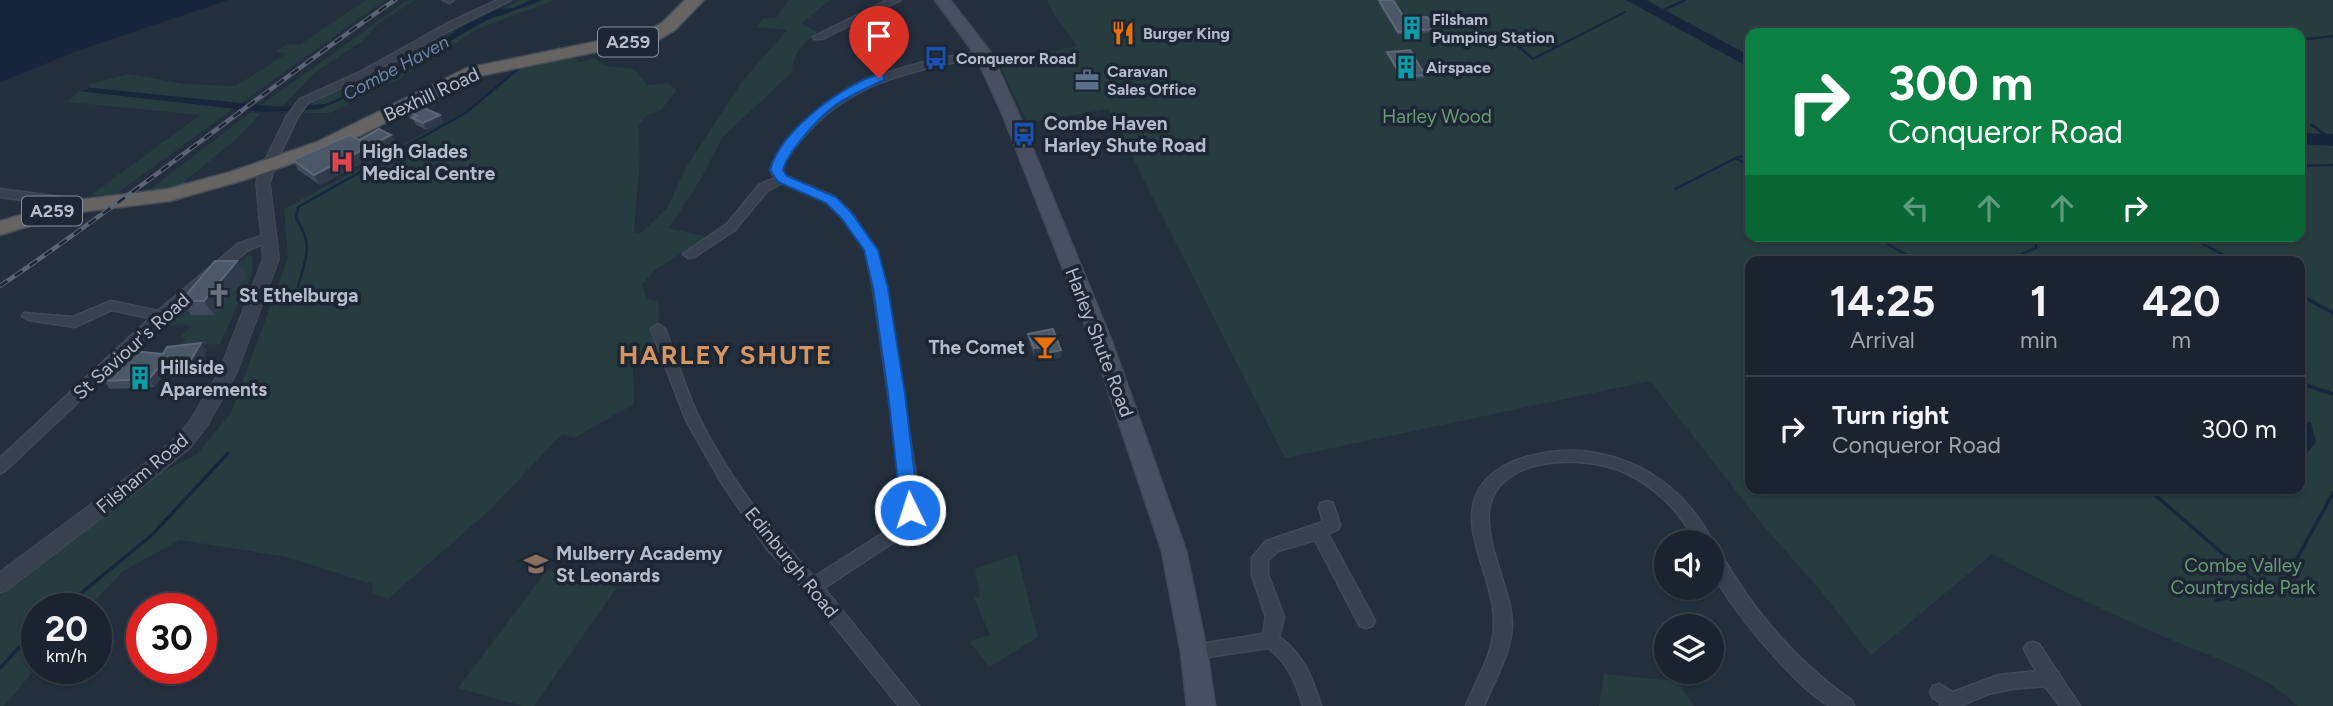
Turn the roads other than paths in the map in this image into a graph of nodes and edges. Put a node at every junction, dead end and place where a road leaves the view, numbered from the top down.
1 (506, 0) edge
2 (695, 0) edge
3 (897, 0) edge
4 (942, 0) edge
5 (818, 37) dead end
6 (983, 53) junction
7 (268, 167) junction
8 (782, 179) junction
9 (0, 193) edge
10 (71, 207) junction
11 (0, 228) edge
12 (270, 237) junction
13 (689, 254) dead end
14 (30, 316) dead end
15 (161, 316) junction
16 (657, 329) dead end
17 (0, 467) edge
18 (1327, 507) dead end
19 (1698, 530) edge
20 (1319, 532) junction
21 (1724, 572) edge
22 (0, 584) edge
23 (813, 587) junction
24 (1366, 621) dead end
25 (1270, 640) junction
26 (2033, 649) dead end
27 (1194, 652) junction
28 (2050, 678) junction
29 (1947, 700) edge
30 (910, 706) edge
31 (1200, 706) edge
32 (1312, 706) edge
33 (1475, 706) edge
34 (1846, 706) edge
35 (2071, 706) edge

1 - 7 street
2 - 7 highway, Bexhill Road / A259
3 - 5 street
4 - 6 main road, Harley Shute Road
6 - 8 street
6 - 27 main road, Harley Shute Road
7 - 10 highway, Bexhill Road / A259
7 - 12 street, Filsham Road
8 - 13 street
8 - 23 street
9 - 10 street
10 - 11 highway, Bexhill Road / A259
12 - 15 street, St Saviour's Road
12 - 22 street, Filsham Road
14 - 15 street
15 - 17 street, St Saviour's Road
16 - 23 street, Edinburgh Road
18 - 20 street
19 - 33 street
20 - 24 street
20 - 25 street
21 - 34 street
23 - 30 street, Edinburgh Road
25 - 27 street
25 - 32 street
26 - 28 street
27 - 31 main road, Harley Shute Road
28 - 29 street
28 - 35 street

